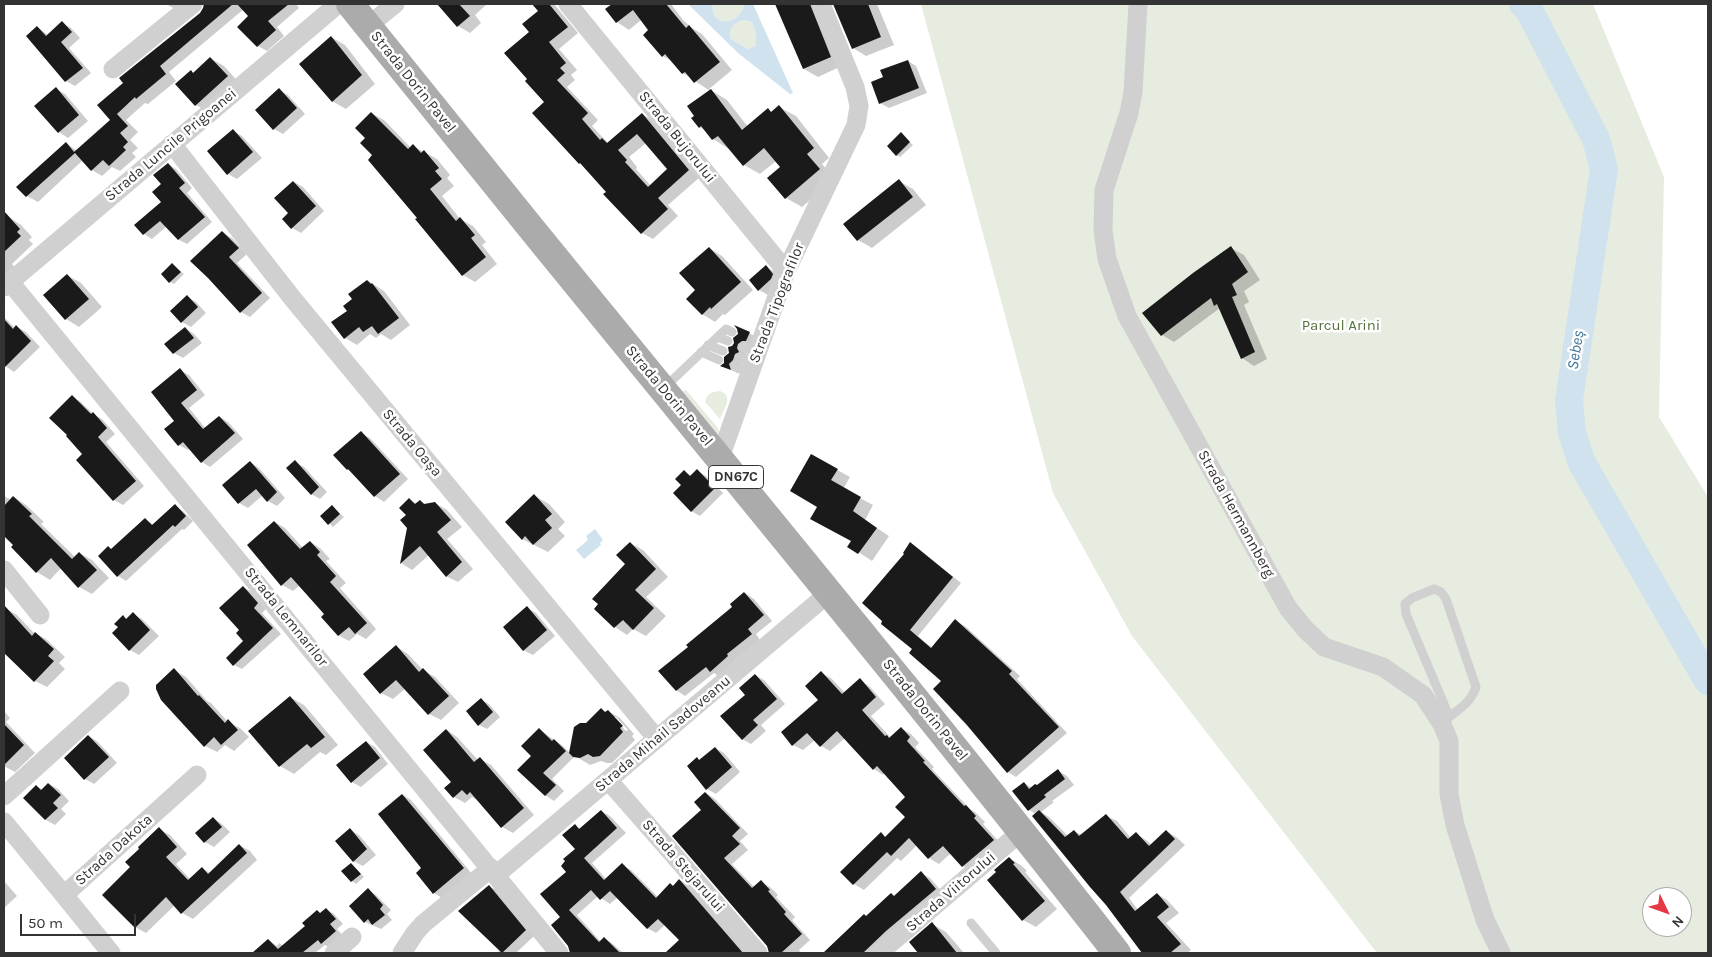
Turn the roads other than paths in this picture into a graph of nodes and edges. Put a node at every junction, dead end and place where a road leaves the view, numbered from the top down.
1 (194, 4) edge
2 (338, 4) edge
3 (350, 4) edge
4 (395, 4) edge
5 (568, 4) edge
6 (821, 4) edge
7 (1138, 4) edge
8 (368, 26) junction
9 (113, 69) dead end
10 (172, 144) junction
11 (786, 271) junction
12 (7, 284) edge
13 (732, 332) dead end
14 (718, 337) junction
15 (728, 341) dead end
16 (708, 345) junction
17 (701, 352) junction
18 (663, 389) junction
19 (720, 458) junction
20 (4, 570) edge
21 (830, 592) junction
22 (40, 615) dead end
23 (120, 691) dead end
24 (1446, 720) junction
25 (656, 739) junction
26 (197, 775) dead end
27 (608, 780) junction
28 (4, 796) edge
29 (4, 822) edge
30 (1022, 830) junction
31 (493, 872) junction
32 (64, 894) junction
33 (971, 923) dead end
34 (352, 937) dead end
35 (111, 953) edge
36 (334, 953) edge
37 (402, 953) edge
38 (559, 953) edge
39 (758, 953) edge
40 (879, 953) edge
41 (996, 953) edge
42 (1117, 953) edge
43 (1501, 953) edge

1 - 9 street
2 - 10 street, Strada Luncile Prigoanei
3 - 8 main road, Strada Dorin Pavel / DN67C
4 - 8 street
5 - 11 street, Strada Bujorului
6 - 11 street, Strada Tipografilor
7 - 24 street, Strada Hermannberg
8 - 18 main road, Strada Dorin Pavel / DN67C
10 - 12 street, Strada Luncile Prigoanei
10 - 25 street, Strada Oașa
11 - 19 street, Strada Tipografilor
12 - 31 street, Strada Lemnarilor
13 - 14 lane
14 - 15 lane
14 - 16 lane
16 - 17 lane
16 - 17 lane
17 - 18 lane
18 - 19 main road, Strada Dorin Pavel / DN67C
19 - 21 main road, Strada Dorin Pavel / DN67C
20 - 22 street
21 - 25 street, Strada Mihail Sadoveanu
21 - 30 main road, Strada Dorin Pavel / DN67C
23 - 28 street
24 - 24 lane
24 - 43 street, Strada Hermannberg
25 - 27 street, Strada Mihail Sadoveanu
26 - 32 street, Strada Dakota
27 - 31 street, Strada Mihail Sadoveanu
27 - 39 street, Strada Stejarului
29 - 32 street
30 - 40 street, Strada Viitorului
30 - 42 main road, Strada Dorin Pavel / DN67C
31 - 37 street
31 - 38 street, Strada Lemnarilor
32 - 35 street, Strada Dakota
33 - 41 lane
34 - 36 street

